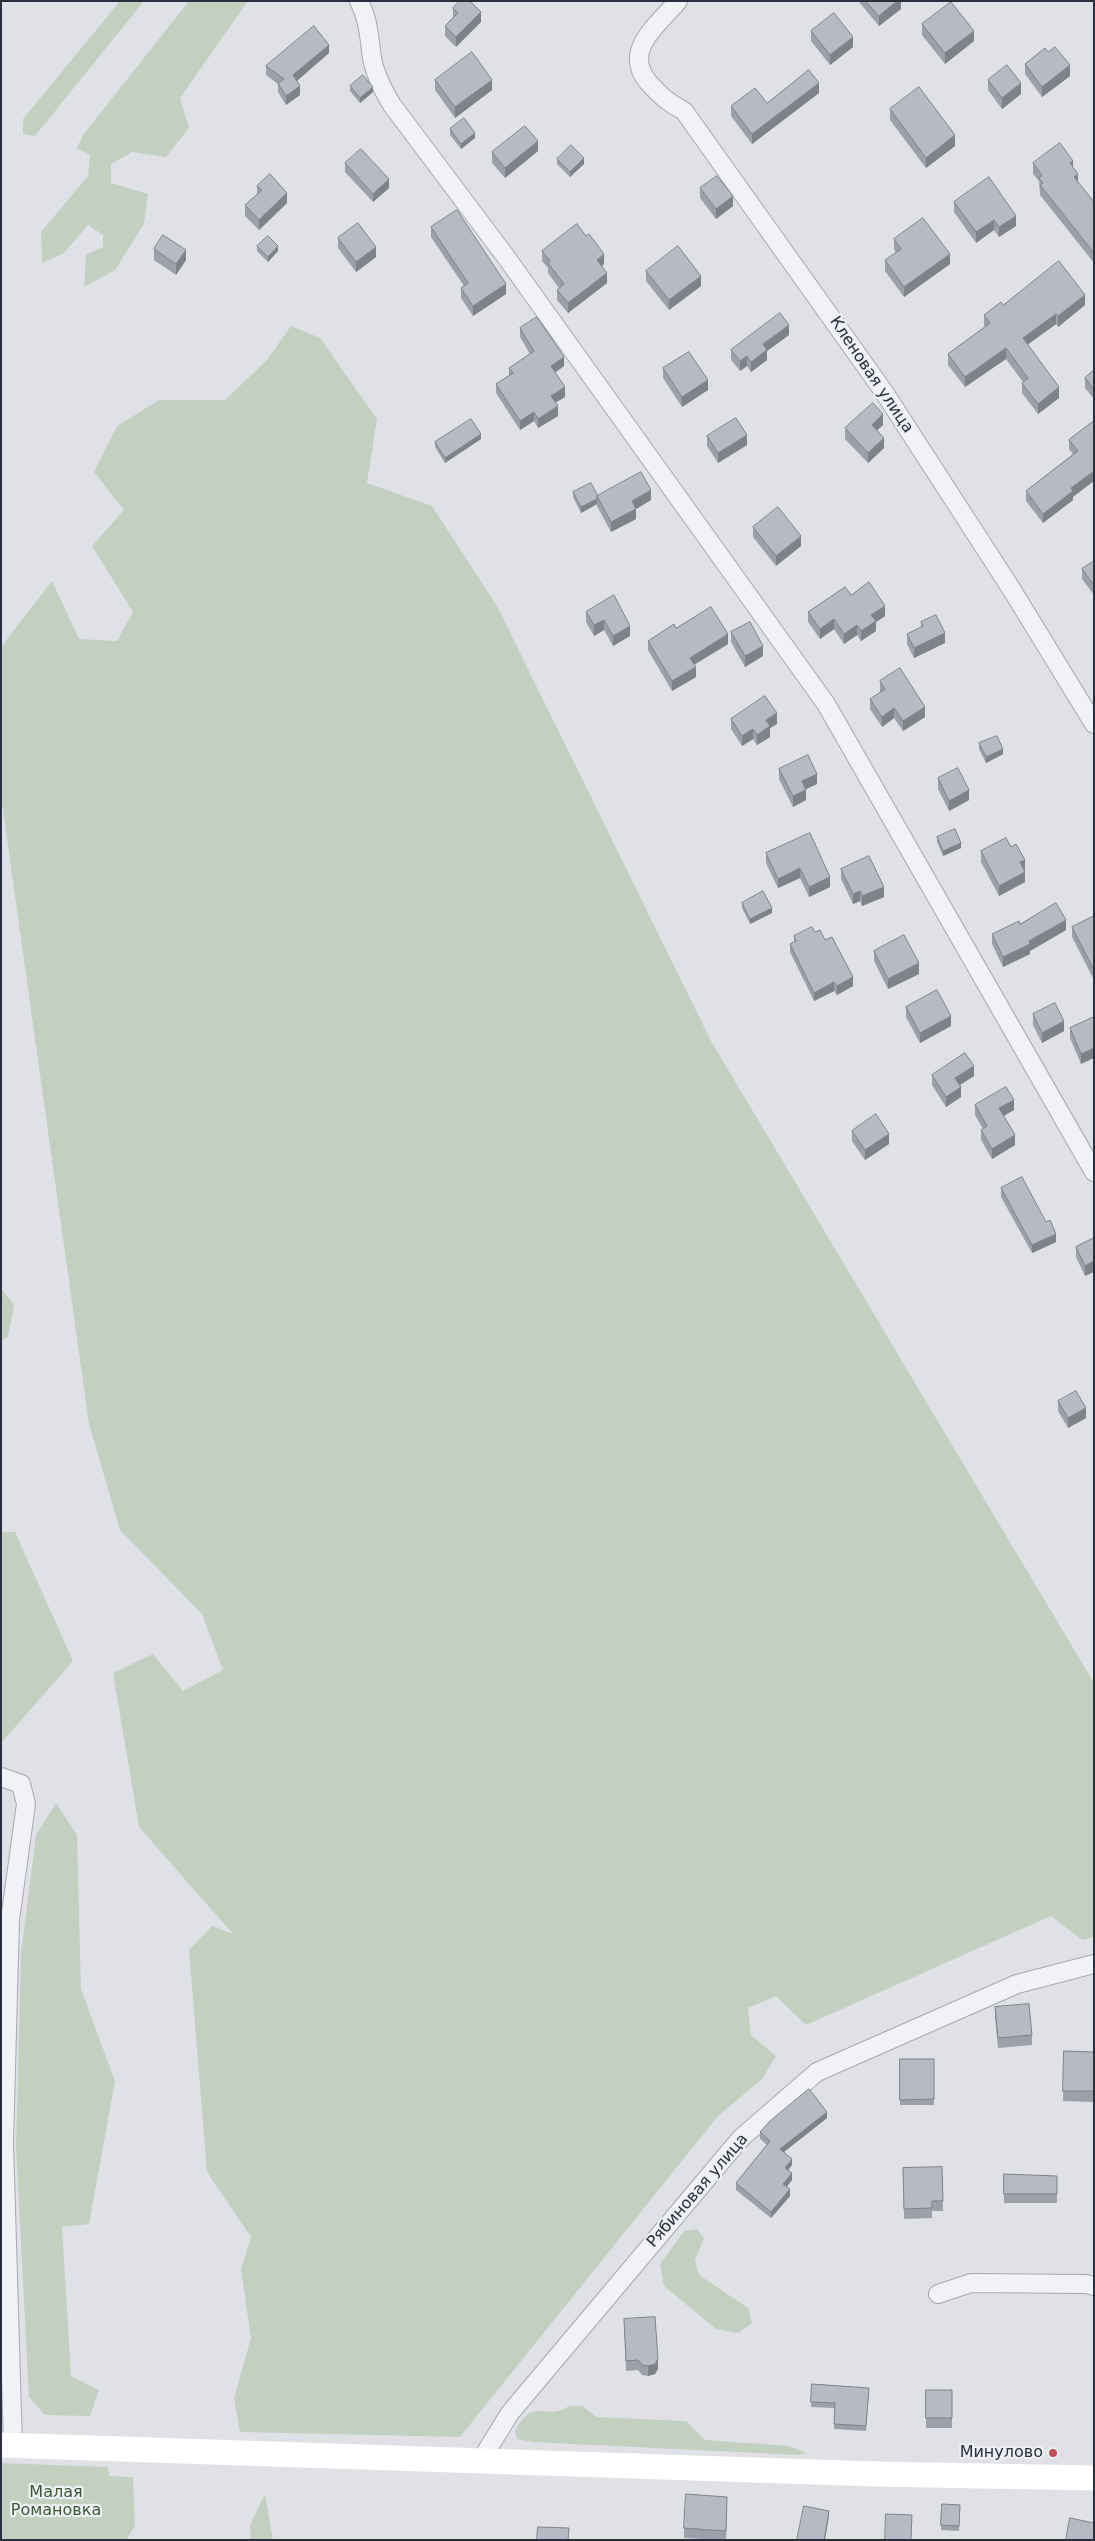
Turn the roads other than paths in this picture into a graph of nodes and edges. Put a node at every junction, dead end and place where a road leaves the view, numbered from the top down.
1 (360, 1) edge
2 (678, 1) edge
3 (1094, 724) edge
4 (1094, 1172) edge
5 (1, 1777) edge
6 (1094, 1964) edge
7 (3, 2142) edge
8 (1094, 2286) edge
9 (938, 2294) dead end
10 (7, 2446) edge
11 (481, 2460) junction
12 (1094, 2478) edge

1 - 4 street
2 - 3 street, Кленовая улица
5 - 7 street
6 - 11 street, Рябиновая улица
7 - 10 street
8 - 9 street
10 - 11 main road
11 - 12 main road

